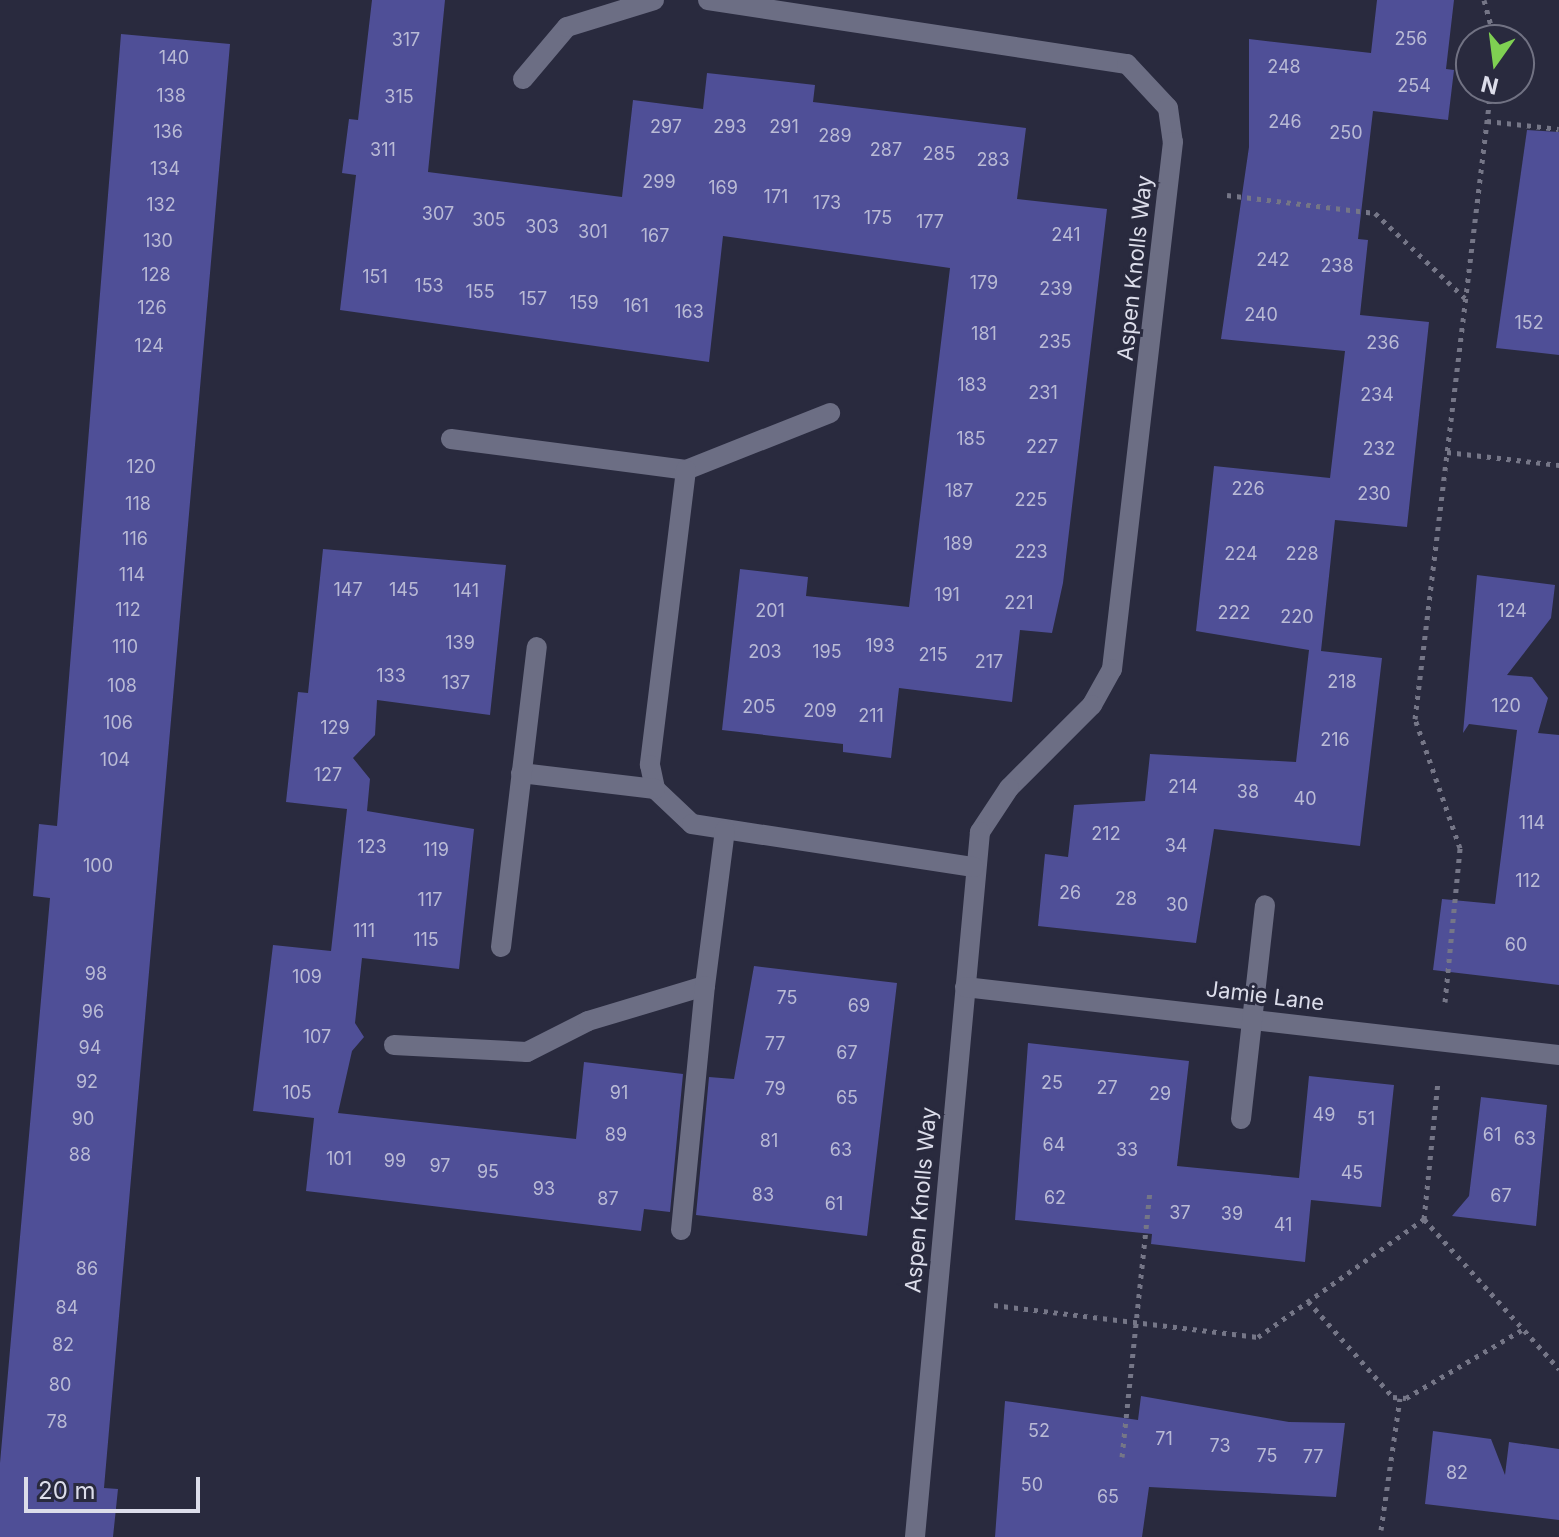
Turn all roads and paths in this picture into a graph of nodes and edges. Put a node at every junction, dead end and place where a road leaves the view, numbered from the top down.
1 (654, 0) edge
2 (708, 0) edge
3 (1484, 0) edge
4 (1491, 24) edge
5 (523, 79) dead end
6 (1489, 104) edge
7 (1487, 121) junction
8 (1559, 129) edge
9 (1227, 195) dead end
10 (1466, 299) junction
11 (830, 413) dead end
12 (451, 439) dead end
13 (1447, 452) junction
14 (1559, 465) edge
15 (686, 470) junction
16 (537, 647) dead end
17 (521, 773) junction
18 (655, 789) junction
19 (725, 830) junction
20 (974, 867) junction
21 (1265, 905) dead end
22 (501, 947) dead end
23 (705, 986) junction
24 (965, 987) junction
25 (1444, 1011) dead end
26 (1252, 1019) junction
27 (394, 1045) dead end
28 (1559, 1055) edge
29 (1438, 1075) dead end
30 (1241, 1119) dead end
31 (1150, 1189) dead end
32 (1424, 1219) junction
33 (681, 1230) dead end
34 (1308, 1301) junction
35 (994, 1305) dead end
36 (1136, 1322) junction
37 (1522, 1330) junction
38 (1559, 1369) edge
39 (1400, 1398) junction
40 (1122, 1457) dead end
41 (1381, 1530) dead end
42 (915, 1537) edge

1 - 5 street
2 - 20 street, Aspen Knolls Way
3 - 4 path
6 - 7 path
7 - 8 path
7 - 10 path
9 - 10 path
10 - 13 path
11 - 15 street
12 - 15 street
13 - 14 path
13 - 25 path
15 - 18 street
16 - 17 street
17 - 18 street
17 - 22 street
18 - 19 street
19 - 20 street
19 - 23 street
20 - 24 street, Aspen Knolls Way
21 - 26 street
23 - 27 street
23 - 33 street
24 - 26 street, Jamie Lane
24 - 42 street, Aspen Knolls Way
26 - 28 street, Jamie Lane
26 - 30 street
29 - 32 path
31 - 36 path
32 - 34 path
32 - 37 path
34 - 36 path
34 - 39 path
35 - 36 path
36 - 40 path
37 - 38 path
37 - 39 path
39 - 41 path

